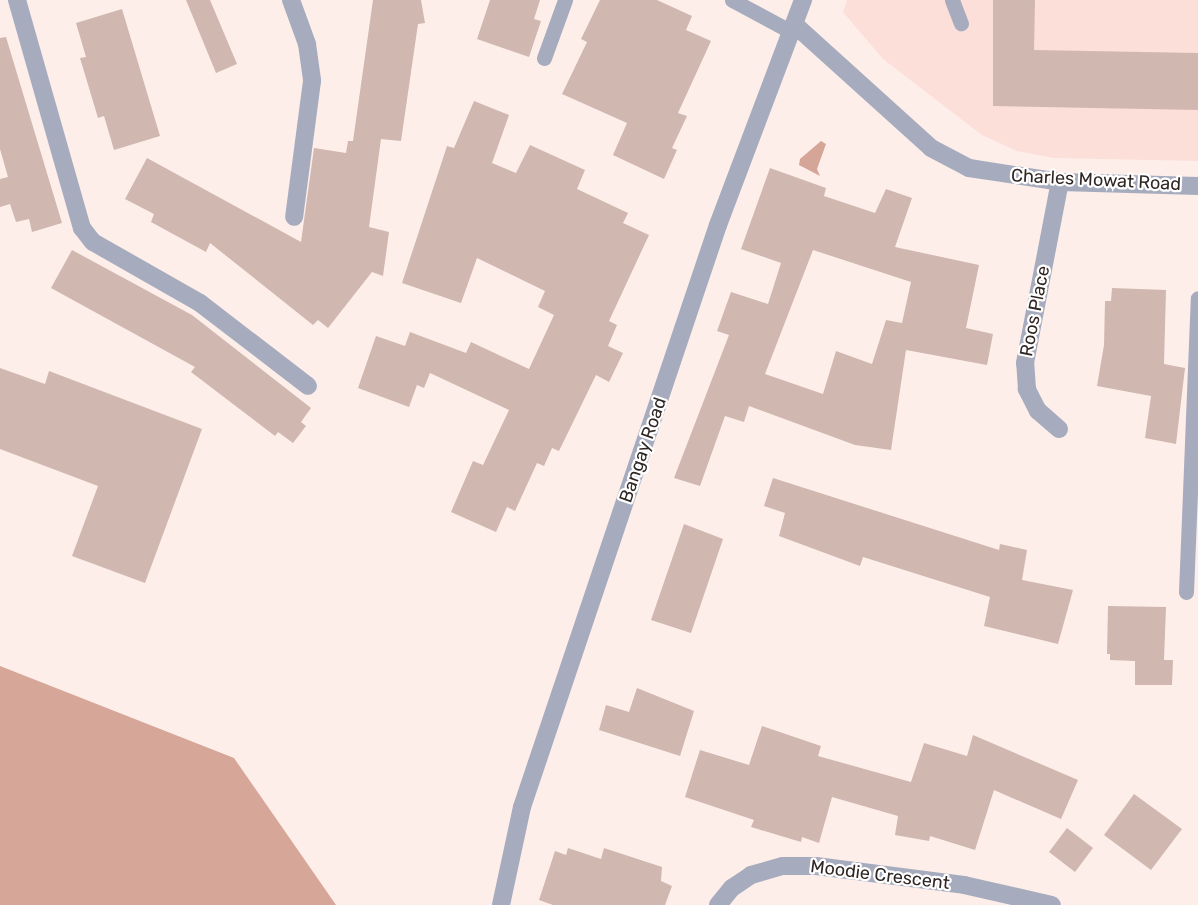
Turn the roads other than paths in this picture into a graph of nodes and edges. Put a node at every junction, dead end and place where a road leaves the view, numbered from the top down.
1 (17, 0) edge
2 (291, 0) edge
3 (565, 0) edge
4 (732, 0) edge
5 (803, 0) edge
6 (952, 0) edge
7 (961, 23) dead end
8 (794, 29) junction
9 (544, 58) dead end
10 (1060, 182) junction
11 (1198, 186) edge
12 (294, 217) dead end
13 (1198, 298) edge
14 (308, 386) dead end
15 (1059, 429) dead end
16 (1186, 592) dead end
17 (501, 905) edge
18 (718, 905) edge
19 (1052, 905) edge

1 - 14 street
2 - 12 street
3 - 9 lane
4 - 8 lane
5 - 8 street, Bangay Road
6 - 7 lane
8 - 10 street, Charles Mowat Road
8 - 17 street, Bangay Road
10 - 11 street, Charles Mowat Road
10 - 15 street, Roos Place
13 - 16 lane
18 - 19 street, Moodie Crescent

